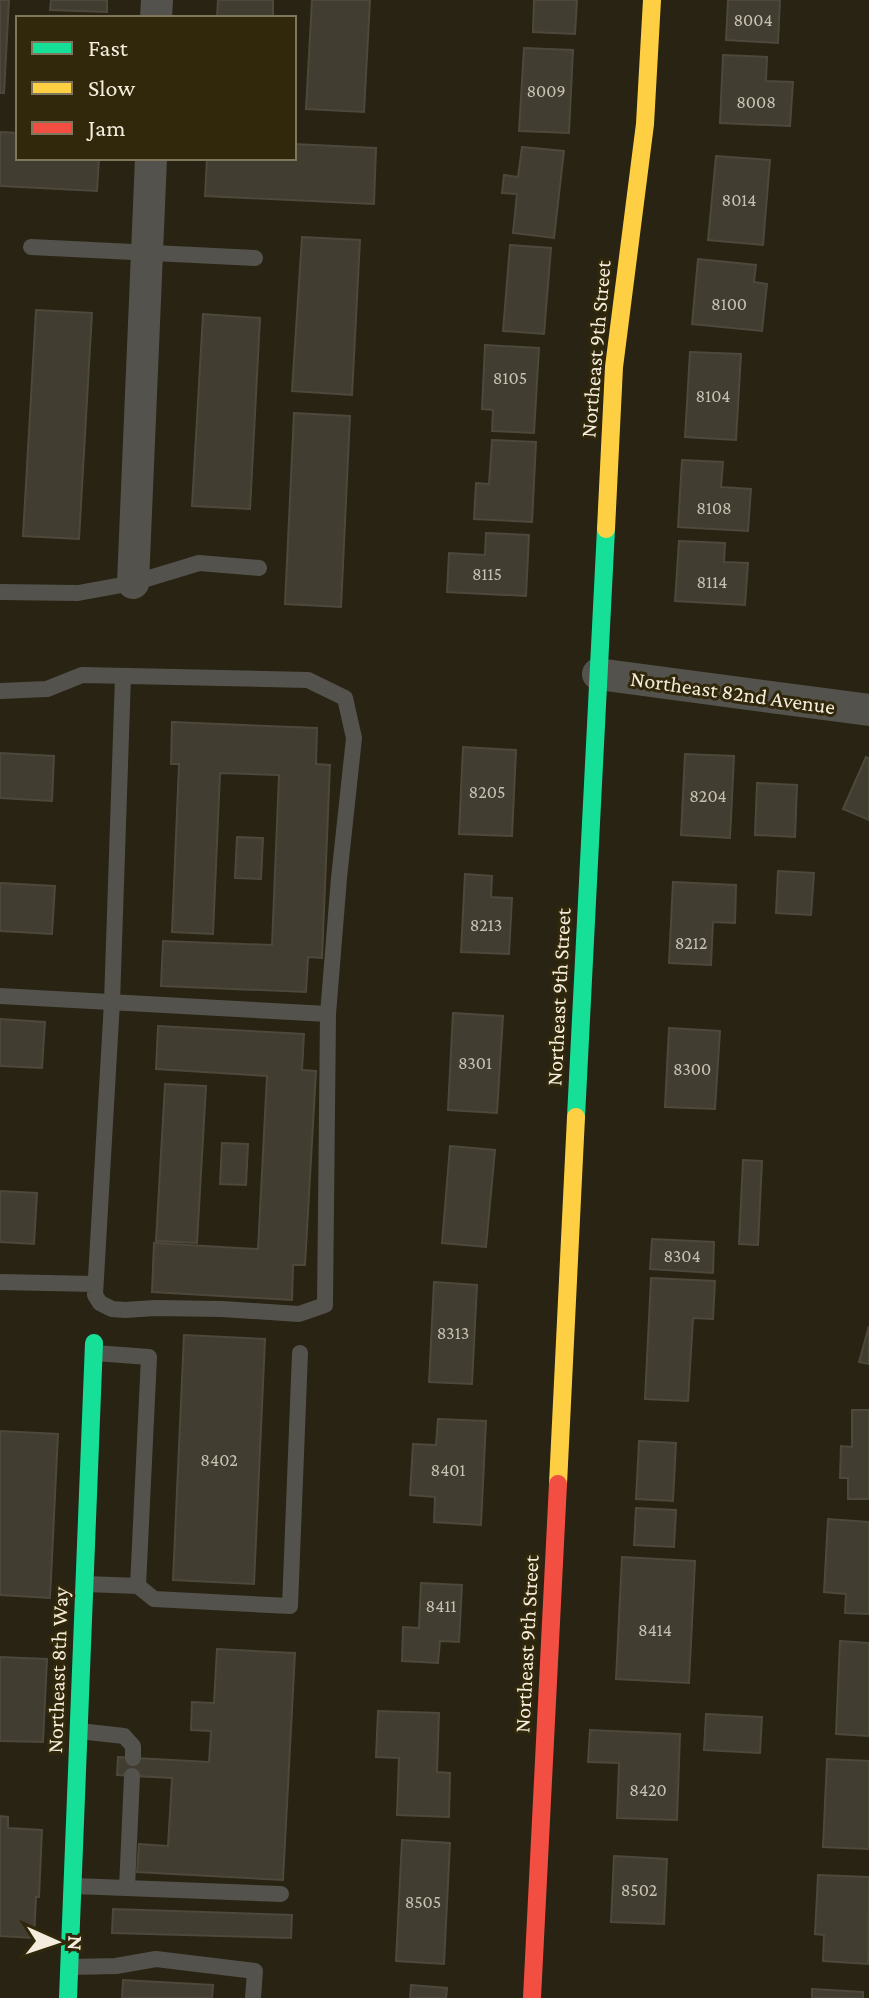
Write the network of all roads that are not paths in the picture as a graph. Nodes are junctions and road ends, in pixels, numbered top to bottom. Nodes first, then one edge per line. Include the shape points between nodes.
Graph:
1 (652, 0) edge
2 (151, 160) edge
3 (31, 247) dead end
4 (147, 252) junction
5 (255, 258) dead end
6 (259, 568) dead end
7 (133, 583) junction
8 (0, 592) edge
9 (598, 674) junction
10 (123, 676) junction
11 (0, 691) edge
12 (869, 710) edge
13 (0, 996) edge
14 (112, 1002) junction
15 (328, 1014) junction
16 (0, 1282) edge
17 (95, 1284) junction
18 (94, 1348) joint
19 (300, 1353) dead end
20 (84, 1584) junction
21 (138, 1586) junction
22 (79, 1731) junction
23 (133, 1758) dead end
24 (132, 1776) dead end
25 (73, 1886) junction
26 (127, 1888) junction
27 (281, 1894) dead end
28 (70, 1967) junction
29 (68, 1998) edge
30 (253, 1998) edge
31 (532, 1998) edge

1 - 9 street, Northeast 9th Street via 645,124 614,367
2 - 4 street
3 - 4 lane
4 - 5 lane
4 - 7 street
6 - 7 lane via 199,563
7 - 8 lane via 78,593
9 - 12 street, Northeast 82nd Avenue
9 - 31 street, Northeast 9th Street
10 - 11 lane via 82,675 47,689
10 - 14 lane
10 - 15 lane via 308,680 345,698 354,738
13 - 14 lane
14 - 15 lane
14 - 17 lane
15 - 17 lane via 325,1305 299,1314 112,1309 100,1303
16 - 17 lane
18 - 20 street, Northeast 8th Way
18 - 21 lane via 149,1357
19 - 21 lane via 290,1606 154,1599
20 - 21 lane
20 - 22 street, Northeast 8th Way
22 - 23 lane via 124,1736 133,1746
22 - 25 street, Northeast 8th Way
24 - 26 lane
25 - 26 lane
25 - 28 street, Northeast 8th Way
26 - 27 lane
28 - 29 street, Northeast 8th Way
28 - 30 lane via 156,1959 255,1971

